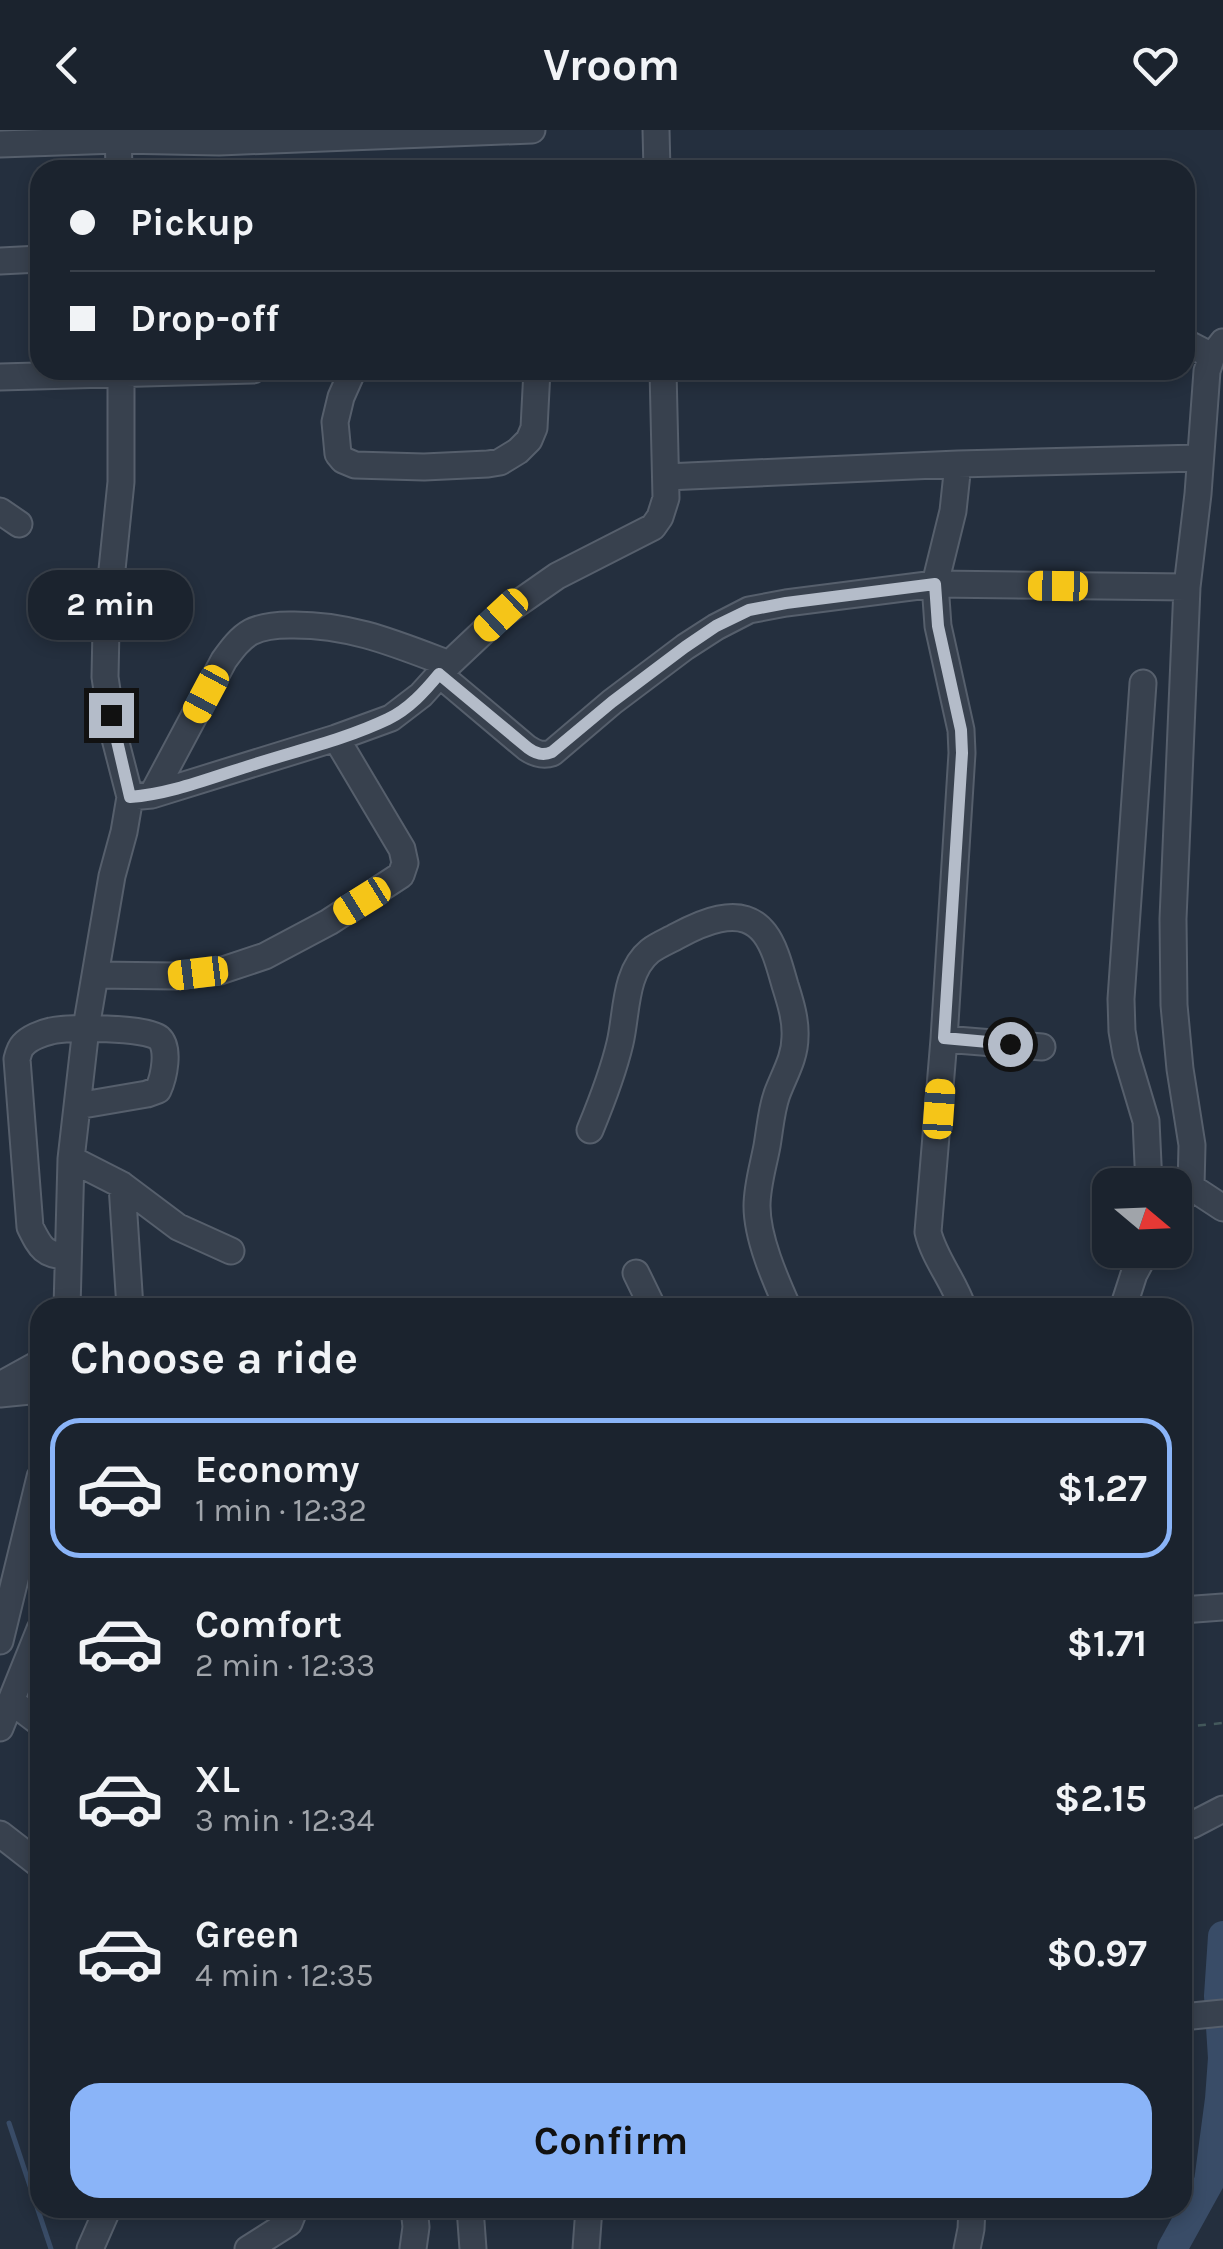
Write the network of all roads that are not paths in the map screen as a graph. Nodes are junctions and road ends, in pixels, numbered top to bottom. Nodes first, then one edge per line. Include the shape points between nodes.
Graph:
1 (532, 130) edge
2 (656, 130) edge
3 (118, 135) edge
4 (0, 144) edge
5 (119, 160) edge
6 (656, 160) edge
7 (30, 259) edge
8 (0, 260) edge
9 (1218, 349) edge
10 (30, 376) edge
11 (0, 377) edge
12 (121, 380) edge
13 (349, 380) edge
14 (536, 380) edge
15 (663, 380) edge
16 (1213, 416) edge
17 (1200, 458) junction
18 (958, 464) junction
19 (666, 477) junction
20 (935, 584) junction
21 (1186, 587) junction
22 (444, 669) junction
23 (1143, 684) dead end
24 (336, 738) junction
25 (141, 796) junction
26 (96, 975) junction
27 (86, 1028) junction
28 (944, 1038) junction
29 (1042, 1048) dead end
30 (78, 1106) junction
31 (590, 1130) dead end
32 (72, 1160) junction
33 (1148, 1168) edge
34 (1191, 1168) edge
35 (122, 1186) junction
36 (1192, 1187) edge
37 (1223, 1208) edge
38 (231, 1251) dead end
39 (68, 1256) junction
40 (1137, 1268) edge
41 (636, 1273) dead end
42 (65, 1298) edge
43 (129, 1298) edge
44 (649, 1298) edge
45 (784, 1298) edge
46 (960, 1298) edge
47 (1126, 1298) edge
48 (30, 1369) edge
49 (0, 1385) edge
50 (30, 1390) edge
51 (0, 1394) edge
52 (30, 1519) edge
53 (1223, 1607) edge
54 (1192, 1609) edge
55 (2, 1635) edge
56 (30, 1636) edge
57 (30, 1654) edge
58 (11, 1701) junction
59 (30, 1715) edge
60 (0, 1728) edge
61 (1223, 1809) edge
62 (1192, 1824) edge
63 (0, 1834) edge
64 (30, 1857) edge
65 (1219, 2014) edge
66 (1192, 2016) edge
67 (104, 2218) edge
68 (291, 2218) edge
69 (415, 2218) edge
70 (471, 2218) edge
71 (588, 2218) edge
72 (972, 2218) edge
73 (90, 2249) edge
74 (248, 2249) edge
75 (413, 2249) edge
76 (473, 2249) edge
77 (586, 2249) edge
78 (968, 2249) edge

1 - 3 street via 218,142
2 - 6 street
3 - 4 street
3 - 5 street
7 - 8 street
9 - 16 street via 1207,371
10 - 11 street
12 - 25 street via 121,482 106,678 114,731
13 - 14 street via 335,422 338,454 355,465 424,467 500,462 518,450 534,428
15 - 19 street
16 - 17 street
17 - 18 street
17 - 21 street
18 - 19 street
18 - 20 street
19 - 22 street via 666,498 653,527 557,576 501,615
20 - 21 street
20 - 22 street via 749,610 685,647 546,755 528,748
20 - 28 street via 962,753
21 - 34 street via 1173,919 1174,1005
22 - 24 street via 391,718
22 - 25 street via 370,634 312,625 262,628 224,660
23 - 33 street via 1122,1031 1146,1121
24 - 25 street
24 - 26 street via 402,849 404,869 396,880 296,941 220,971
25 - 26 street via 112,876
26 - 27 street
27 - 30 street
27 - 30 street via 160,1038 162,1081 147,1094
27 - 39 street via 35,1036 17,1059 30,1227 50,1254
28 - 29 street
28 - 46 street via 928,1232
30 - 32 street
31 - 45 street via 612,1076 638,964 666,942 718,919 734,917 761,928 776,952 796,1034 771,1114 757,1202
32 - 35 street
32 - 39 street
35 - 38 street via 178,1227
35 - 43 street
36 - 37 street
39 - 42 street
40 - 47 street
41 - 44 street
48 - 49 street
50 - 51 street
52 - 55 street
53 - 54 street
55 - 56 street
57 - 58 street
58 - 59 street
58 - 60 street
61 - 62 street
63 - 64 street
65 - 66 street
67 - 73 street
68 - 74 street
69 - 75 street
70 - 76 street
71 - 77 street
72 - 78 street

